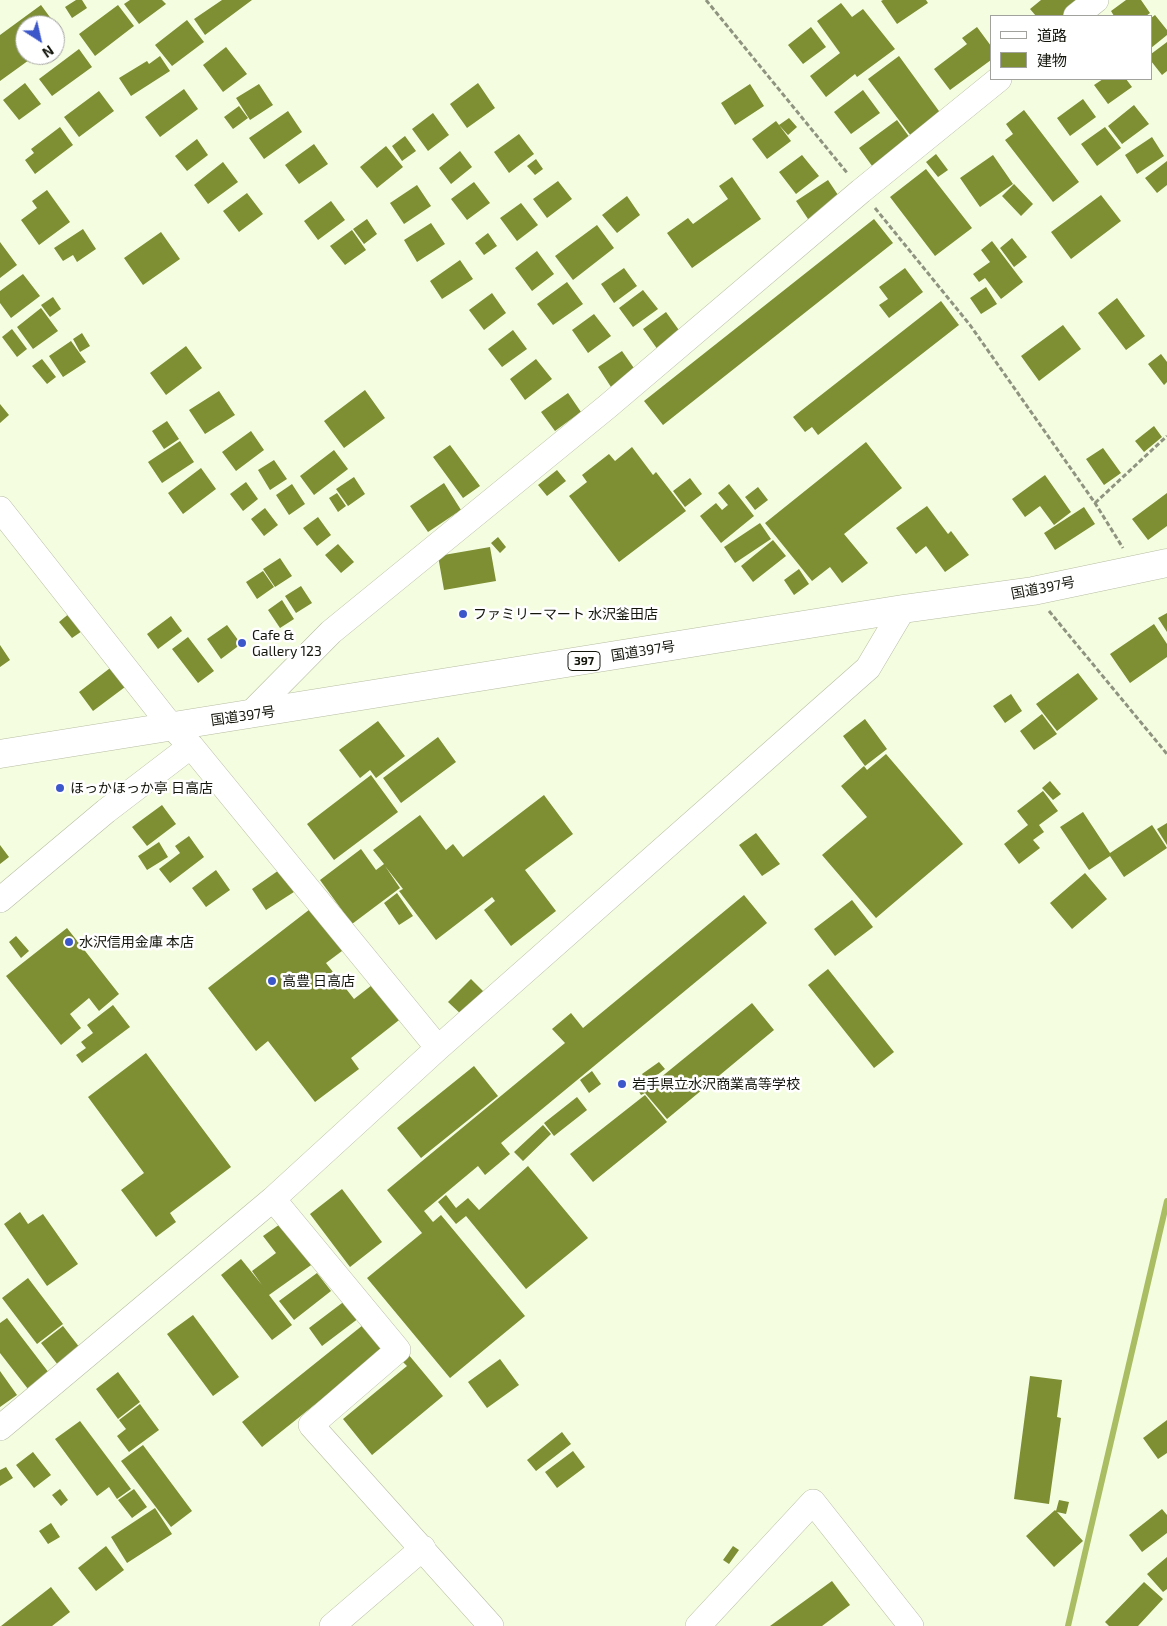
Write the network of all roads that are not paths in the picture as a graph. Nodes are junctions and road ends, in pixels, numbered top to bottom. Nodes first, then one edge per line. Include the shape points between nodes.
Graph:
1 (1096, 0) edge
2 (1077, 15) edge
3 (998, 80) edge
4 (0, 510) edge
5 (1167, 563) edge
6 (903, 610) junction
7 (248, 715) junction
8 (170, 726) junction
9 (191, 746) junction
10 (0, 754) edge
11 (0, 900) edge
12 (438, 1048) junction
13 (273, 1199) junction
14 (0, 1428) edge
15 (423, 1548) junction
16 (332, 1626) edge
17 (491, 1626) edge
18 (698, 1626) edge
19 (911, 1626) edge

1 - 2 street
3 - 7 street via 861,191 600,413 331,632
4 - 8 street
5 - 6 highway, 国道397号 / 397 via 1033,591
6 - 7 highway, 国道397号 / 397
6 - 12 street via 868,668
7 - 8 highway, 国道397号 / 397
8 - 9 street
8 - 10 highway, 国道397号 / 397
9 - 11 street via 106,811
9 - 12 street
12 - 13 street
13 - 14 street
13 - 15 street via 398,1350 311,1425
15 - 16 street
15 - 17 street
18 - 19 street via 812,1502

